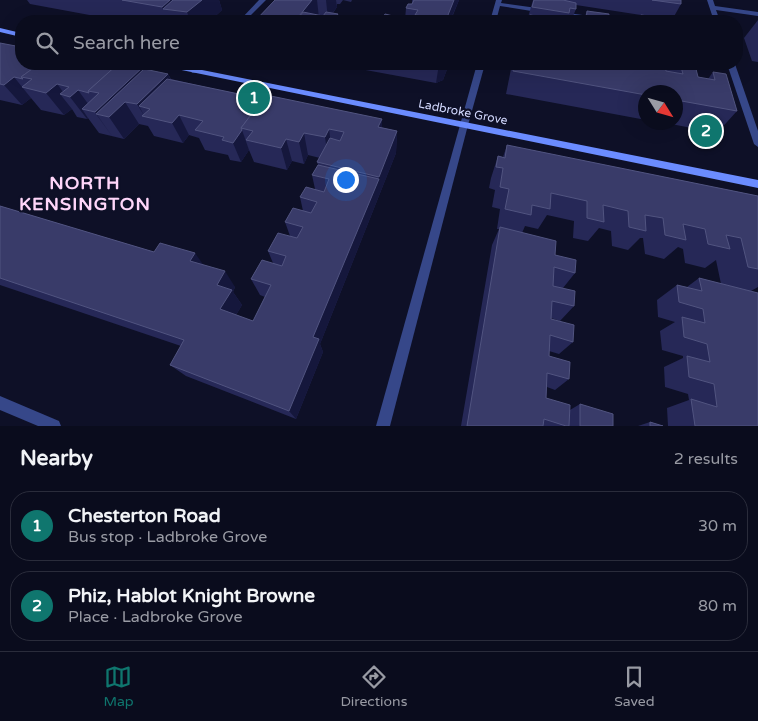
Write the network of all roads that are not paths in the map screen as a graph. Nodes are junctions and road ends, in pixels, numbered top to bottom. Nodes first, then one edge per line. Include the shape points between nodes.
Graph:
1 (263, 0) edge
2 (710, 0) edge
3 (499, 2) edge
4 (712, 7) junction
5 (758, 14) edge
6 (248, 15) edge
7 (495, 15) edge
8 (576, 15) edge
9 (715, 15) edge
10 (0, 30) edge
11 (15, 34) edge
12 (195, 70) edge
13 (479, 70) edge
14 (733, 70) edge
15 (464, 126) junction
16 (758, 144) edge
17 (758, 184) edge
18 (0, 403) edge
19 (54, 426) edge
20 (383, 426) edge

1 - 6 street
2 - 4 street
3 - 7 street
3 - 8 street
4 - 5 street
4 - 9 street
10 - 11 main road
12 - 15 main road, Ladbroke Grove
13 - 15 street
14 - 16 street
15 - 17 main road, Ladbroke Grove
15 - 20 street
18 - 19 street

